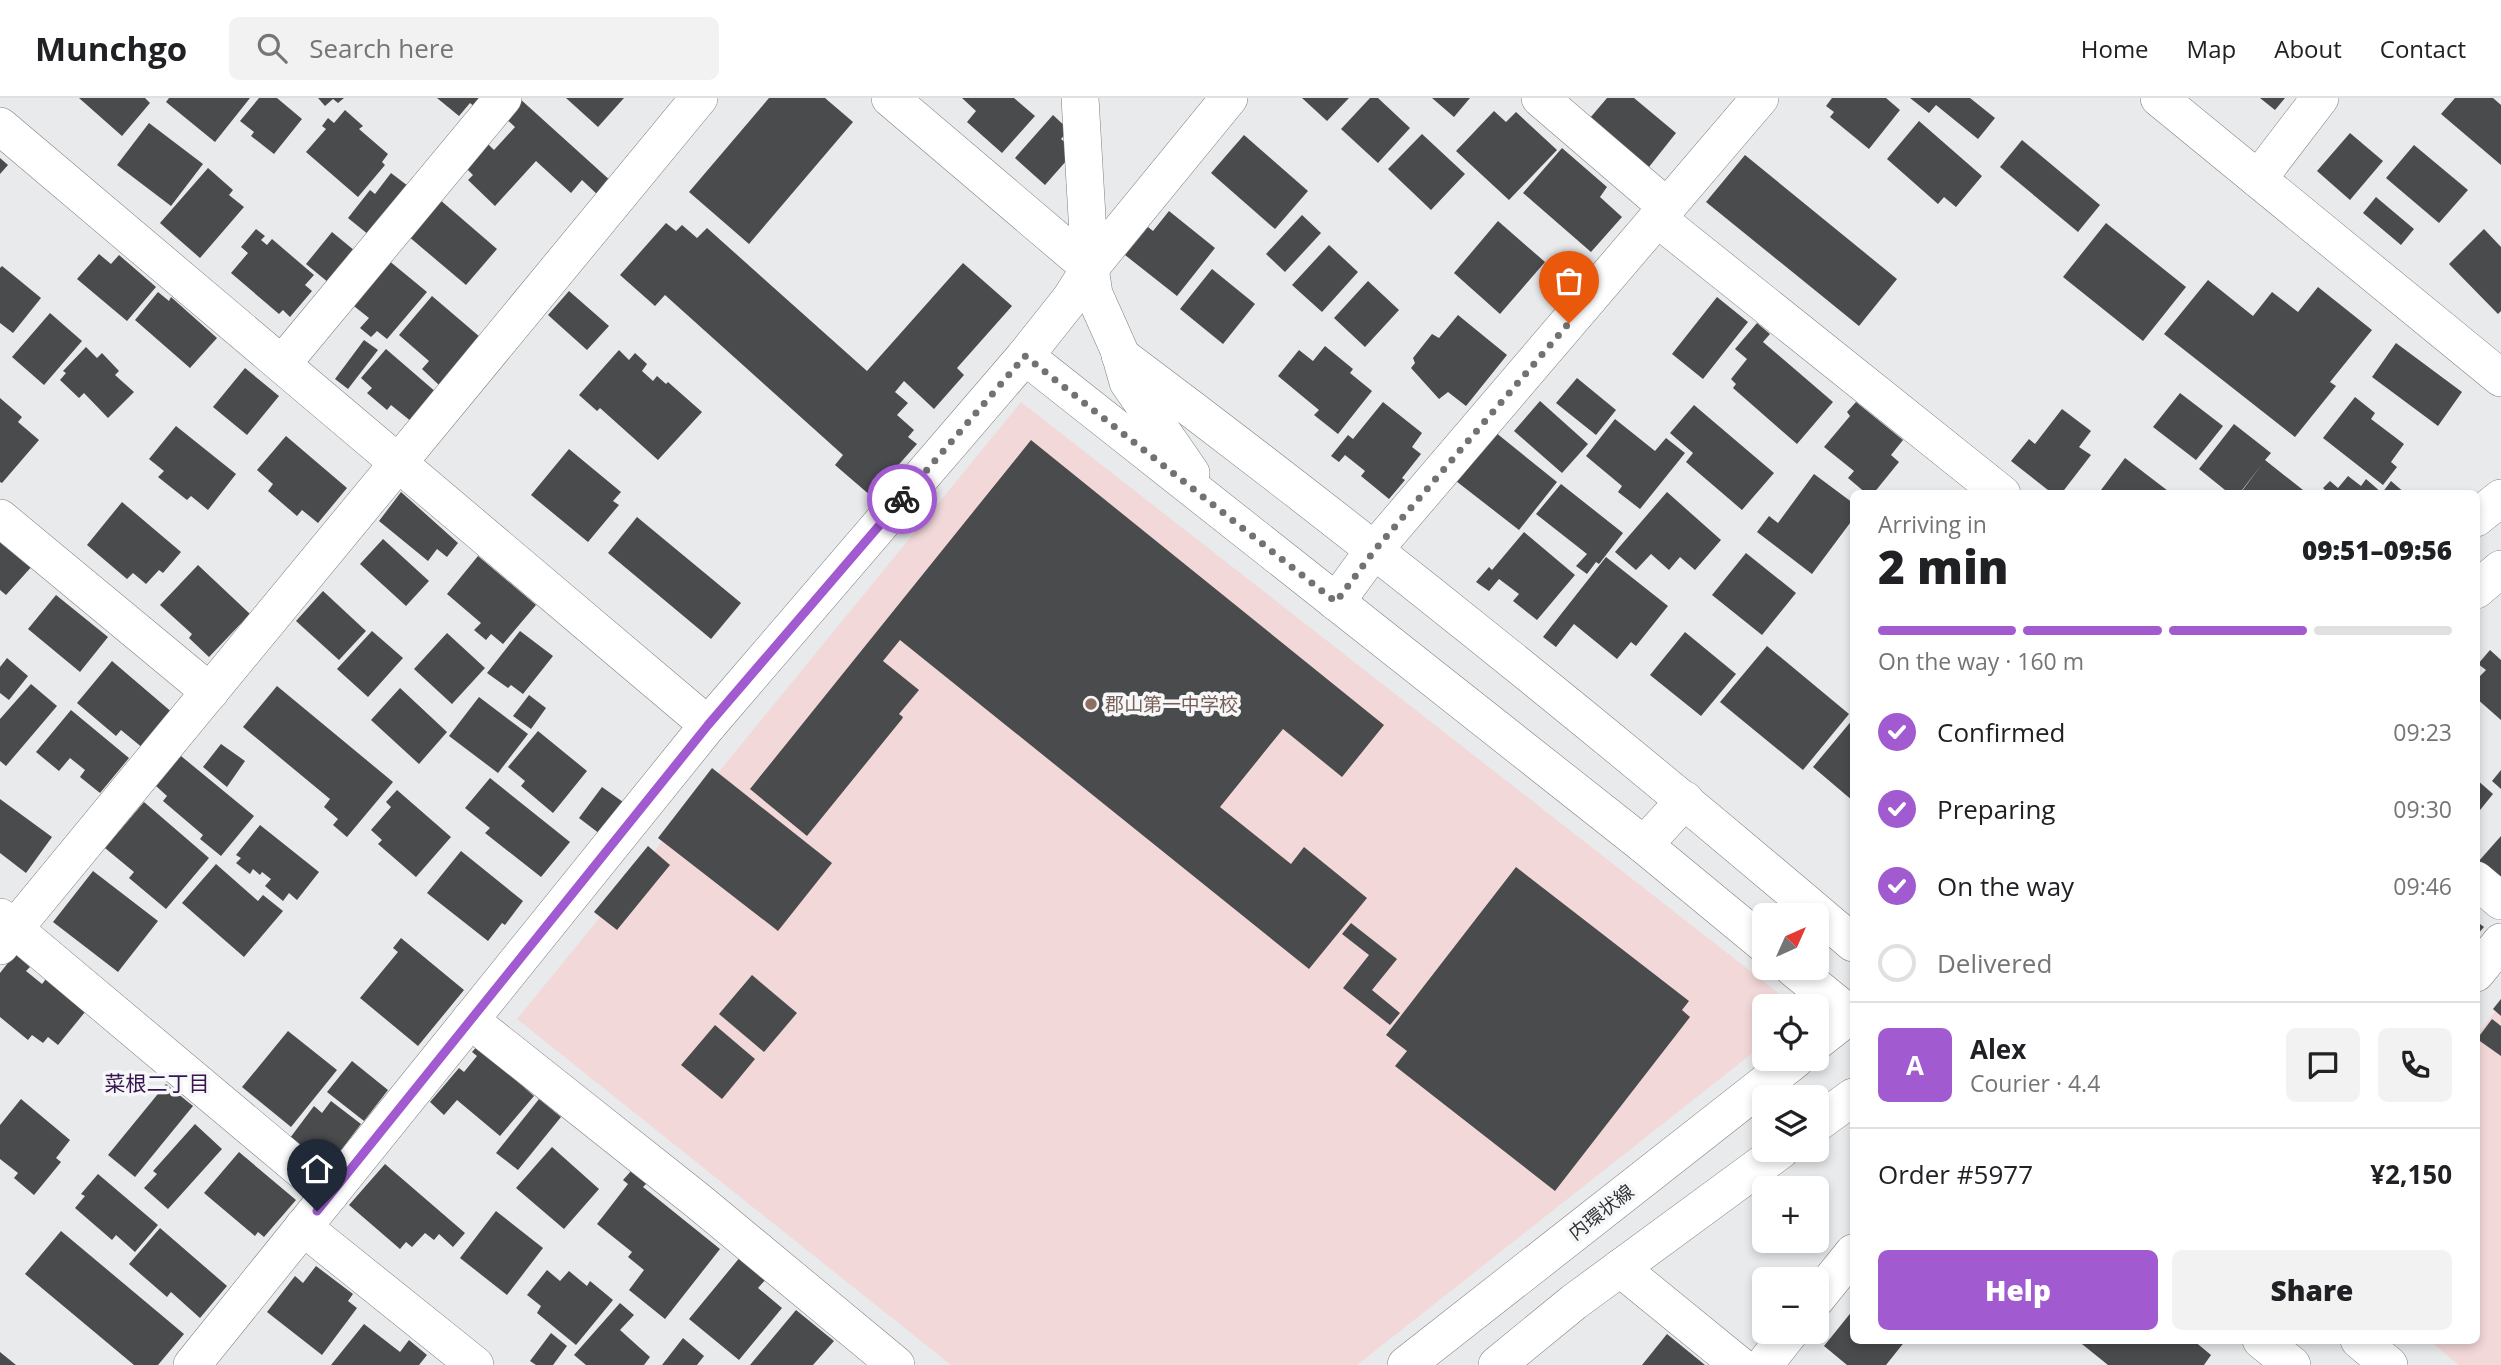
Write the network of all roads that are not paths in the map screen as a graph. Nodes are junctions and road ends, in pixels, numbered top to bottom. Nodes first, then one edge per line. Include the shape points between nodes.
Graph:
1 (503, 98) edge
2 (699, 98) edge
3 (890, 98) edge
4 (1080, 98) edge
5 (1229, 98) edge
6 (1540, 98) edge
7 (1760, 98) edge
8 (2160, 98) edge
9 (2320, 98) edge
10 (0, 125) edge
11 (2258, 179) junction
12 (1663, 213) junction
13 (1090, 268) junction
14 (1120, 355) junction
15 (1025, 356) junction
16 (282, 364) junction
17 (2501, 378) edge
18 (398, 462) junction
19 (1997, 490) edge
20 (1198, 493) junction
21 (2501, 498) edge
22 (2480, 515) edge
23 (0, 518) edge
24 (1374, 551) junction
25 (2501, 569) edge
26 (2480, 587) edge
27 (1336, 602) junction
28 (209, 692) junction
29 (708, 725) junction
30 (1685, 800) junction
31 (1644, 845) junction
32 (2480, 883) edge
33 (2501, 901) edge
34 (5, 930) edge
35 (1752, 934) edge
36 (1850, 940) edge
37 (2501, 942) edge
38 (2480, 968) edge
39 (1808, 980) edge
40 (1850, 1013) edge
41 (1850, 1016) edge
42 (470, 1020) junction
43 (1829, 1032) edge
44 (1781, 1071) edge
45 (1850, 1099) edge
46 (1829, 1115) edge
47 (1765, 1162) edge
48 (330, 1194) junction
49 (303, 1227) junction
50 (1850, 1257) edge
51 (1620, 1268) junction
52 (1829, 1283) edge
53 (1781, 1344) edge
54 (2266, 1344) edge
55 (2364, 1344) edge
56 (468, 1363) edge
57 (192, 1365) edge
58 (895, 1365) edge
59 (1406, 1365) edge
60 (1497, 1365) edge
61 (1740, 1365) edge
62 (1764, 1365) edge
63 (2292, 1365) edge
64 (2389, 1365) edge

1 - 16 street
2 - 18 street
3 - 13 street
4 - 13 street
5 - 13 street
6 - 12 street
7 - 12 street
8 - 11 street
9 - 11 street
10 - 16 street
11 - 17 street
12 - 19 street
12 - 24 street
13 - 14 street via 1094,294
13 - 15 street
14 - 20 street via 1128,382 1196,482
14 - 24 street
15 - 20 street
15 - 29 street
16 - 18 street
18 - 28 street
18 - 29 street
20 - 27 street
21 - 22 street
23 - 28 street
24 - 27 street
24 - 30 street
25 - 26 street
27 - 31 street
28 - 34 street
29 - 42 street
30 - 31 street
30 - 36 street
31 - 35 street
32 - 33 street
34 - 48 street
37 - 38 street
39 - 40 street
41 - 43 street
42 - 48 street
42 - 58 street
44 - 59 street, 内環状線
45 - 46 street
47 - 51 street
48 - 49 street
49 - 56 street
49 - 57 street
50 - 52 street
51 - 60 street
51 - 61 street
53 - 62 street
54 - 63 street
55 - 64 street

